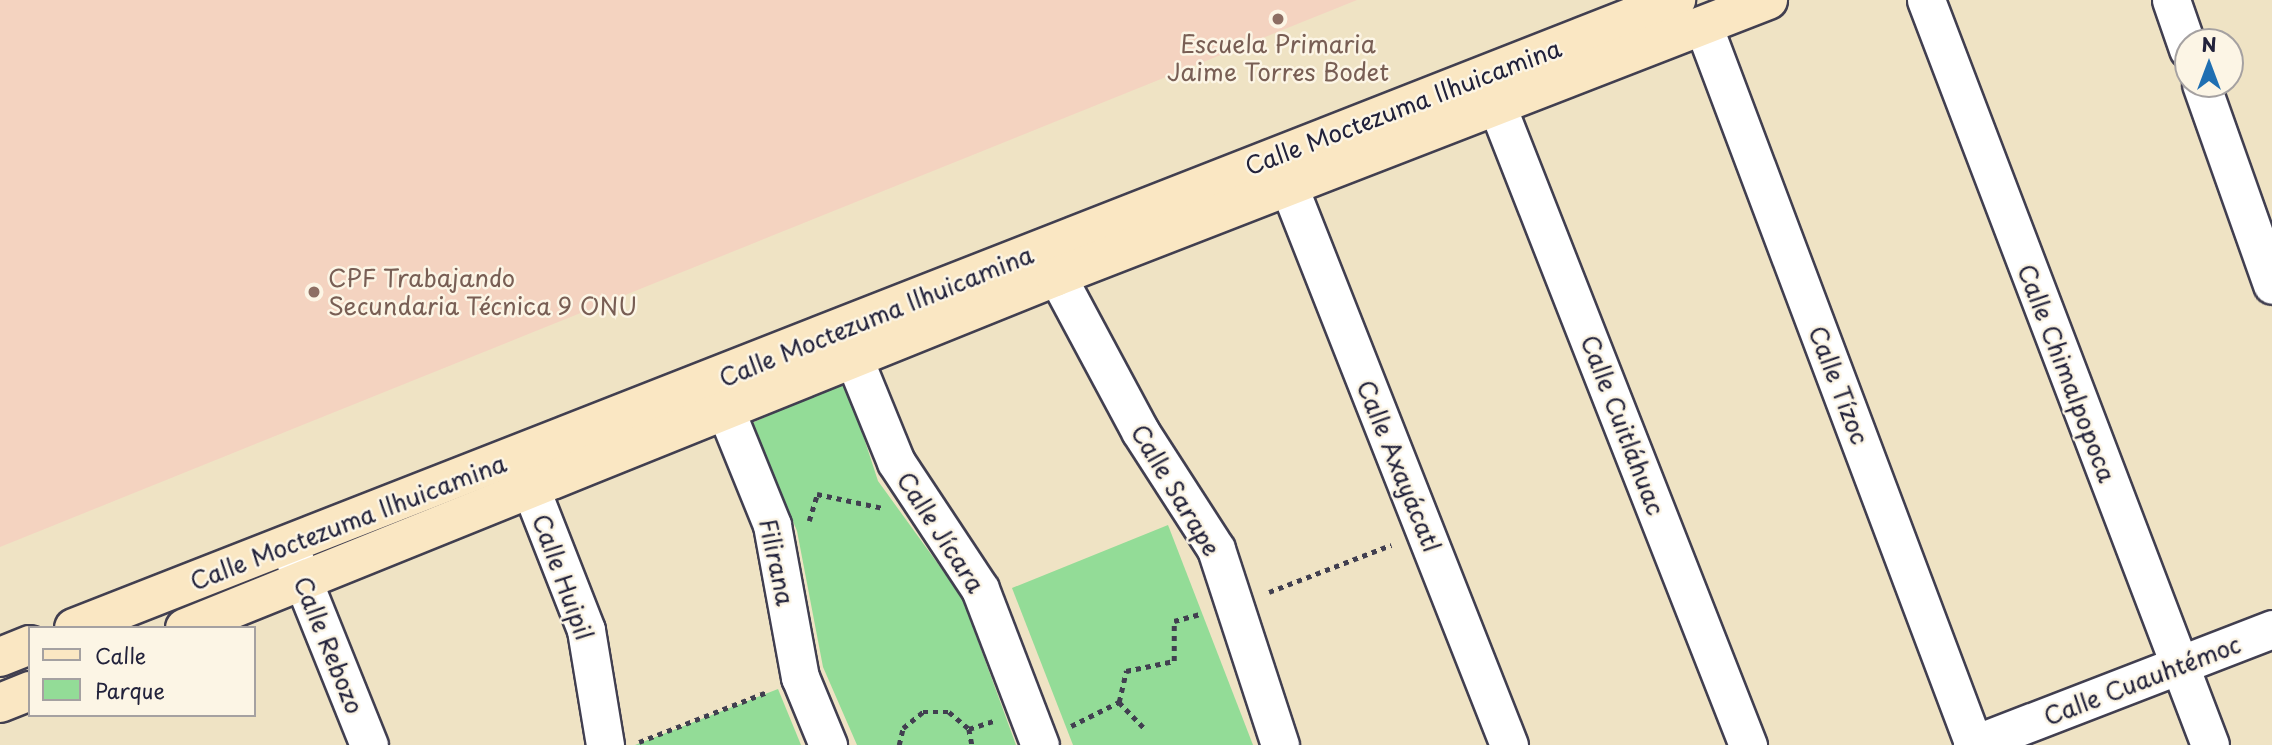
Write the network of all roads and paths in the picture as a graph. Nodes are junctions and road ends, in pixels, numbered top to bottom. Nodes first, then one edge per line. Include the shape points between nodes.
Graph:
1 (1768, 0) edge
2 (1926, 0) edge
3 (2171, 0) edge
4 (1690, 13) edge
5 (2181, 28) edge
6 (2206, 98) edge
7 (1497, 106) junction
8 (1289, 187) junction
9 (1048, 262) junction
10 (2272, 285) edge
11 (854, 359) junction
12 (721, 397) junction
13 (531, 492) junction
14 (892, 511) dead end
15 (807, 528) dead end
16 (1426, 532) junction
17 (288, 545) junction
18 (304, 579) junction
19 (1234, 606) junction
20 (79, 626) edge
21 (190, 626) edge
22 (2272, 629) edge
23 (28, 646) edge
24 (0, 657) edge
25 (2178, 665) junction
26 (800, 677) junction
27 (28, 692) edge
28 (1119, 702) junction
29 (0, 703) edge
30 (1008, 716) dead end
31 (1144, 728) dead end
32 (969, 729) junction
33 (1039, 743) edge
34 (369, 745) edge
35 (605, 745) edge
36 (631, 745) edge
37 (828, 745) edge
38 (899, 745) edge
39 (972, 745) edge
40 (1280, 745) edge
41 (1509, 745) edge
42 (1748, 745) edge
43 (1973, 745) edge
44 (2210, 745) edge

1 - 4 street, Calle Moctezuma Ilhuicamina
2 - 25 street, Calle Chimalpopoca
3 - 5 street
4 - 7 street, Calle Moctezuma Ilhuicamina
4 - 9 street, Calle Moctezuma Ilhuicamina
4 - 43 street, Calle Tízoc
6 - 10 street
7 - 8 street, Calle Moctezuma Ilhuicamina
7 - 42 street, Calle Cuitláhuac
8 - 9 street, Calle Moctezuma Ilhuicamina
8 - 16 street, Calle Axayácatl
9 - 11 street, Calle Moctezuma Ilhuicamina
9 - 12 street, Calle Moctezuma Ilhuicamina
9 - 19 street, Calle Sarape via 1140,431 1216,548
11 - 12 street, Calle Moctezuma Ilhuicamina
11 - 33 street, Calle Jícara via 896,462 981,589
12 - 13 street, Calle Moctezuma Ilhuicamina
12 - 17 street, Calle Moctezuma Ilhuicamina
12 - 26 street, Filirana via 772,525
13 - 18 street, Calle Moctezuma Ilhuicamina
13 - 35 street, Calle Huipil via 586,630
14 - 15 path via 860,498 817,494
16 - 19 path
16 - 41 street, Calle Axayácatl
17 - 18 street, Calle Rebozo
17 - 20 street, Calle Moctezuma Ilhuicamina
18 - 21 street, Calle Moctezuma Ilhuicamina
18 - 34 street, Calle Rebozo
19 - 28 path via 1174,621 1174,661 1126,671
19 - 40 street, Calle Sarape
22 - 25 street, Calle Cuauhtémoc
23 - 24 street
25 - 43 street, Calle Cuauhtémoc
25 - 44 street, Calle Chimalpopoca
26 - 36 path
26 - 37 street, Filirana
27 - 29 street
28 - 31 path
28 - 33 path
30 - 32 path
32 - 38 path via 949,712 923,712 903,728
32 - 39 path

